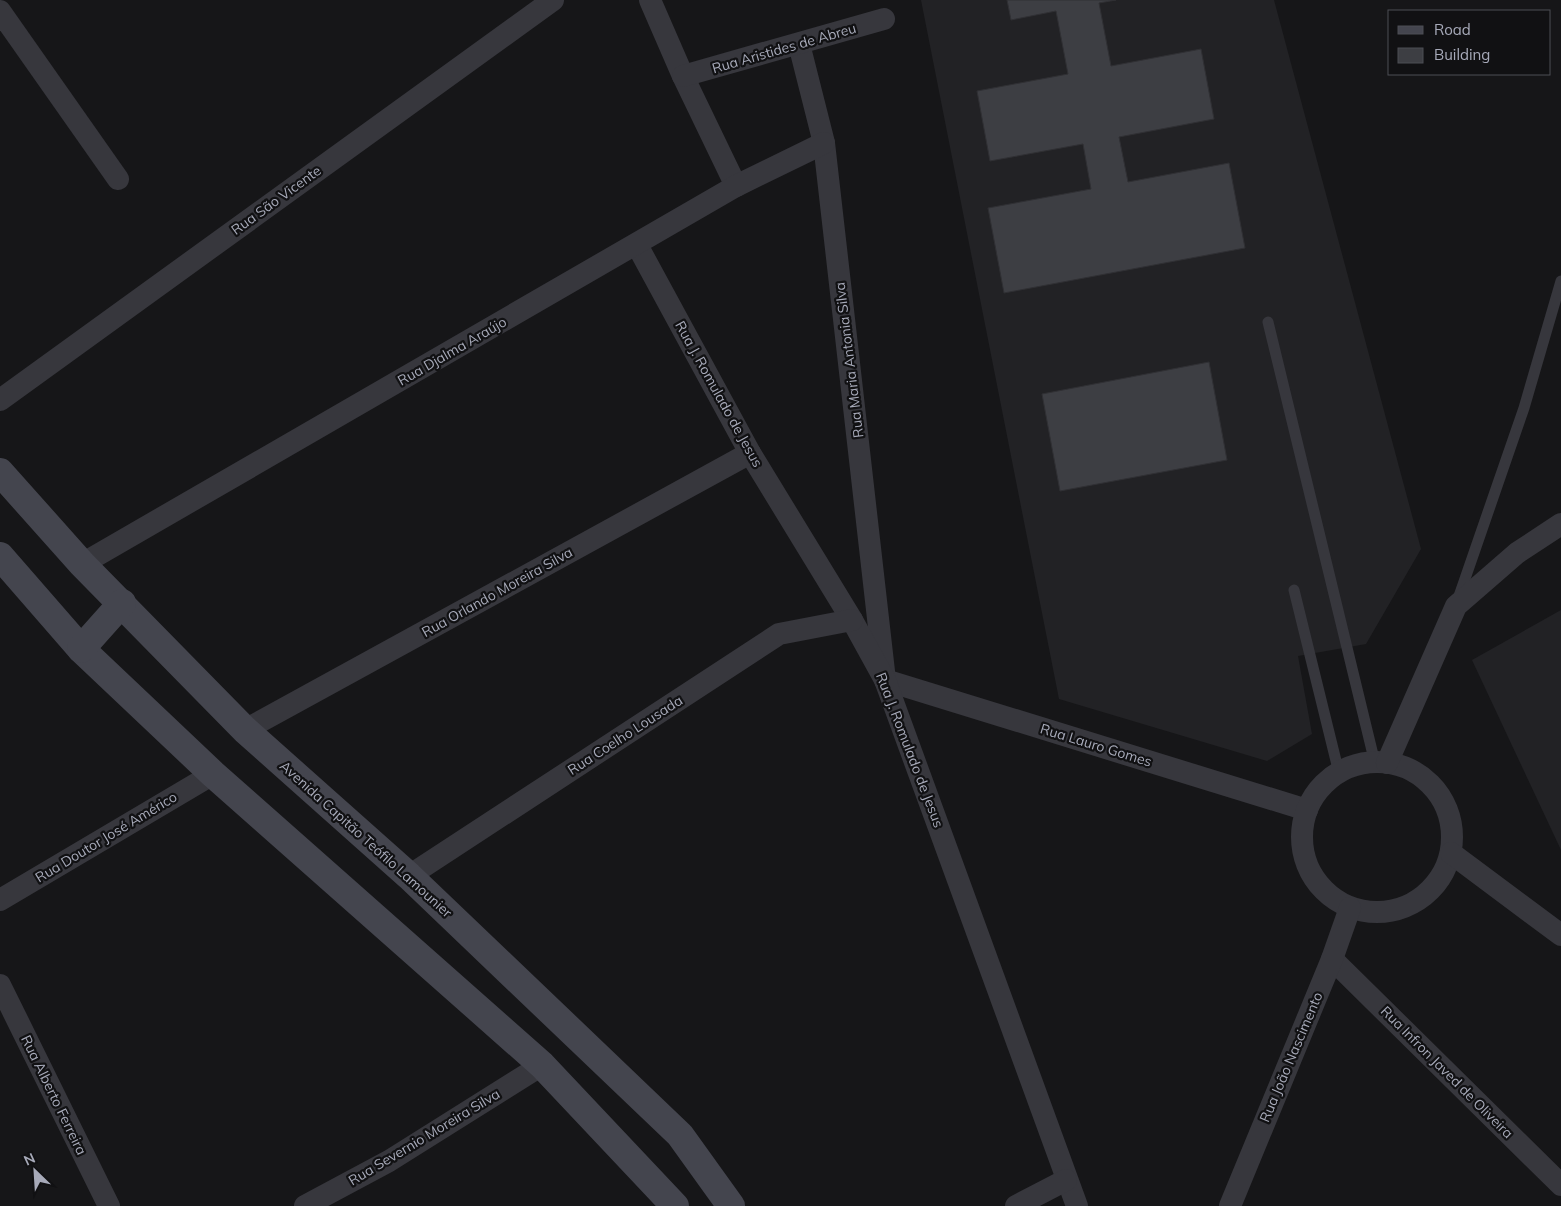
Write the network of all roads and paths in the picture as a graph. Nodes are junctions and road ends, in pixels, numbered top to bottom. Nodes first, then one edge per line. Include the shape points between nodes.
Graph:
1 (553, 0) edge
2 (650, 0) edge
3 (0, 11) edge
4 (884, 19) dead end
5 (799, 44) junction
6 (683, 76) junction
7 (824, 143) junction
8 (118, 179) dead end
9 (736, 186) junction
10 (637, 245) junction
11 (1561, 281) edge
12 (1268, 322) dead end
13 (0, 400) edge
14 (750, 453) junction
15 (0, 472) edge
16 (1561, 524) edge
17 (0, 556) edge
18 (82, 564) junction
19 (1294, 590) dead end
20 (122, 603) junction
21 (1456, 606) junction
22 (852, 620) junction
23 (80, 649) junction
24 (885, 680) junction
25 (245, 730) junction
26 (1381, 763) junction
27 (1339, 773) junction
28 (213, 774) junction
29 (1307, 810) junction
30 (1451, 853) junction
31 (409, 876) junction
32 (0, 900) edge
33 (1350, 908) junction
34 (1561, 935) edge
35 (1332, 959) junction
36 (0, 985) edge
37 (542, 1065) junction
38 (1066, 1180) junction
39 (1561, 1185) edge
40 (109, 1206) edge
41 (305, 1206) edge
42 (675, 1206) edge
43 (731, 1206) edge
44 (1016, 1206) edge
45 (1076, 1206) edge
46 (1230, 1206) edge

1 - 13 street, Rua São Vicente
2 - 6 street
3 - 8 street
4 - 5 street, Rua Aristides de Abreu
5 - 6 street, Rua Aristides de Abreu
5 - 7 street, Rua Maria Antonia Silva
6 - 9 street
7 - 9 street, Rua Djalma Araújo
7 - 24 street, Rua Maria Antonia Silva
9 - 10 street, Rua Djalma Araújo
10 - 14 street, Rua J. Romulado de Jesus
10 - 18 street, Rua Djalma Araújo
11 - 21 lane via 1524,408
12 - 26 lane
14 - 22 street, Rua J. Romulado de Jesus
14 - 25 street, Rua Orlando Moreira Silva
15 - 18 main road, Avenida Capitão Teófilo Lamounier
16 - 21 street via 1517,552
17 - 23 main road
18 - 20 main road, Avenida Capitão Teófilo Lamounier
19 - 27 lane
20 - 23 main road
20 - 25 main road, Avenida Capitão Teófilo Lamounier
21 - 26 street
22 - 24 street, Rua J. Romulado de Jesus
22 - 31 street, Rua Coelho Lousada via 778,634
23 - 28 main road
24 - 29 street, Rua Lauro Gomes
24 - 38 street, Rua J. Romulado de Jesus
25 - 31 main road, Avenida Capitão Teófilo Lamounier
26 - 27 street via 1362,764
26 - 30 street via 1411,770 1431,784 1446,804 1453,828
27 - 29 street via 1320,789
28 - 32 street, Rua Doutor José Américo
28 - 37 main road
29 - 33 street via 1302,833 1304,857 1314,878 1329,896
30 - 33 street via 1442,877 1424,896 1401,909 1375,913
30 - 34 street
31 - 43 main road, Avenida Capitão Teófilo Lamounier via 680,1135
33 - 35 street, Rua João Nascimento
35 - 39 street, Rua Infron Javed de Oliveira
35 - 46 street, Rua João Nascimento
36 - 40 street, Rua Alberto Ferreira
37 - 41 street, Rua Severnio Moreira Silva via 389,1161
37 - 42 main road
38 - 44 street
38 - 45 street, Rua J. Romulado de Jesus

